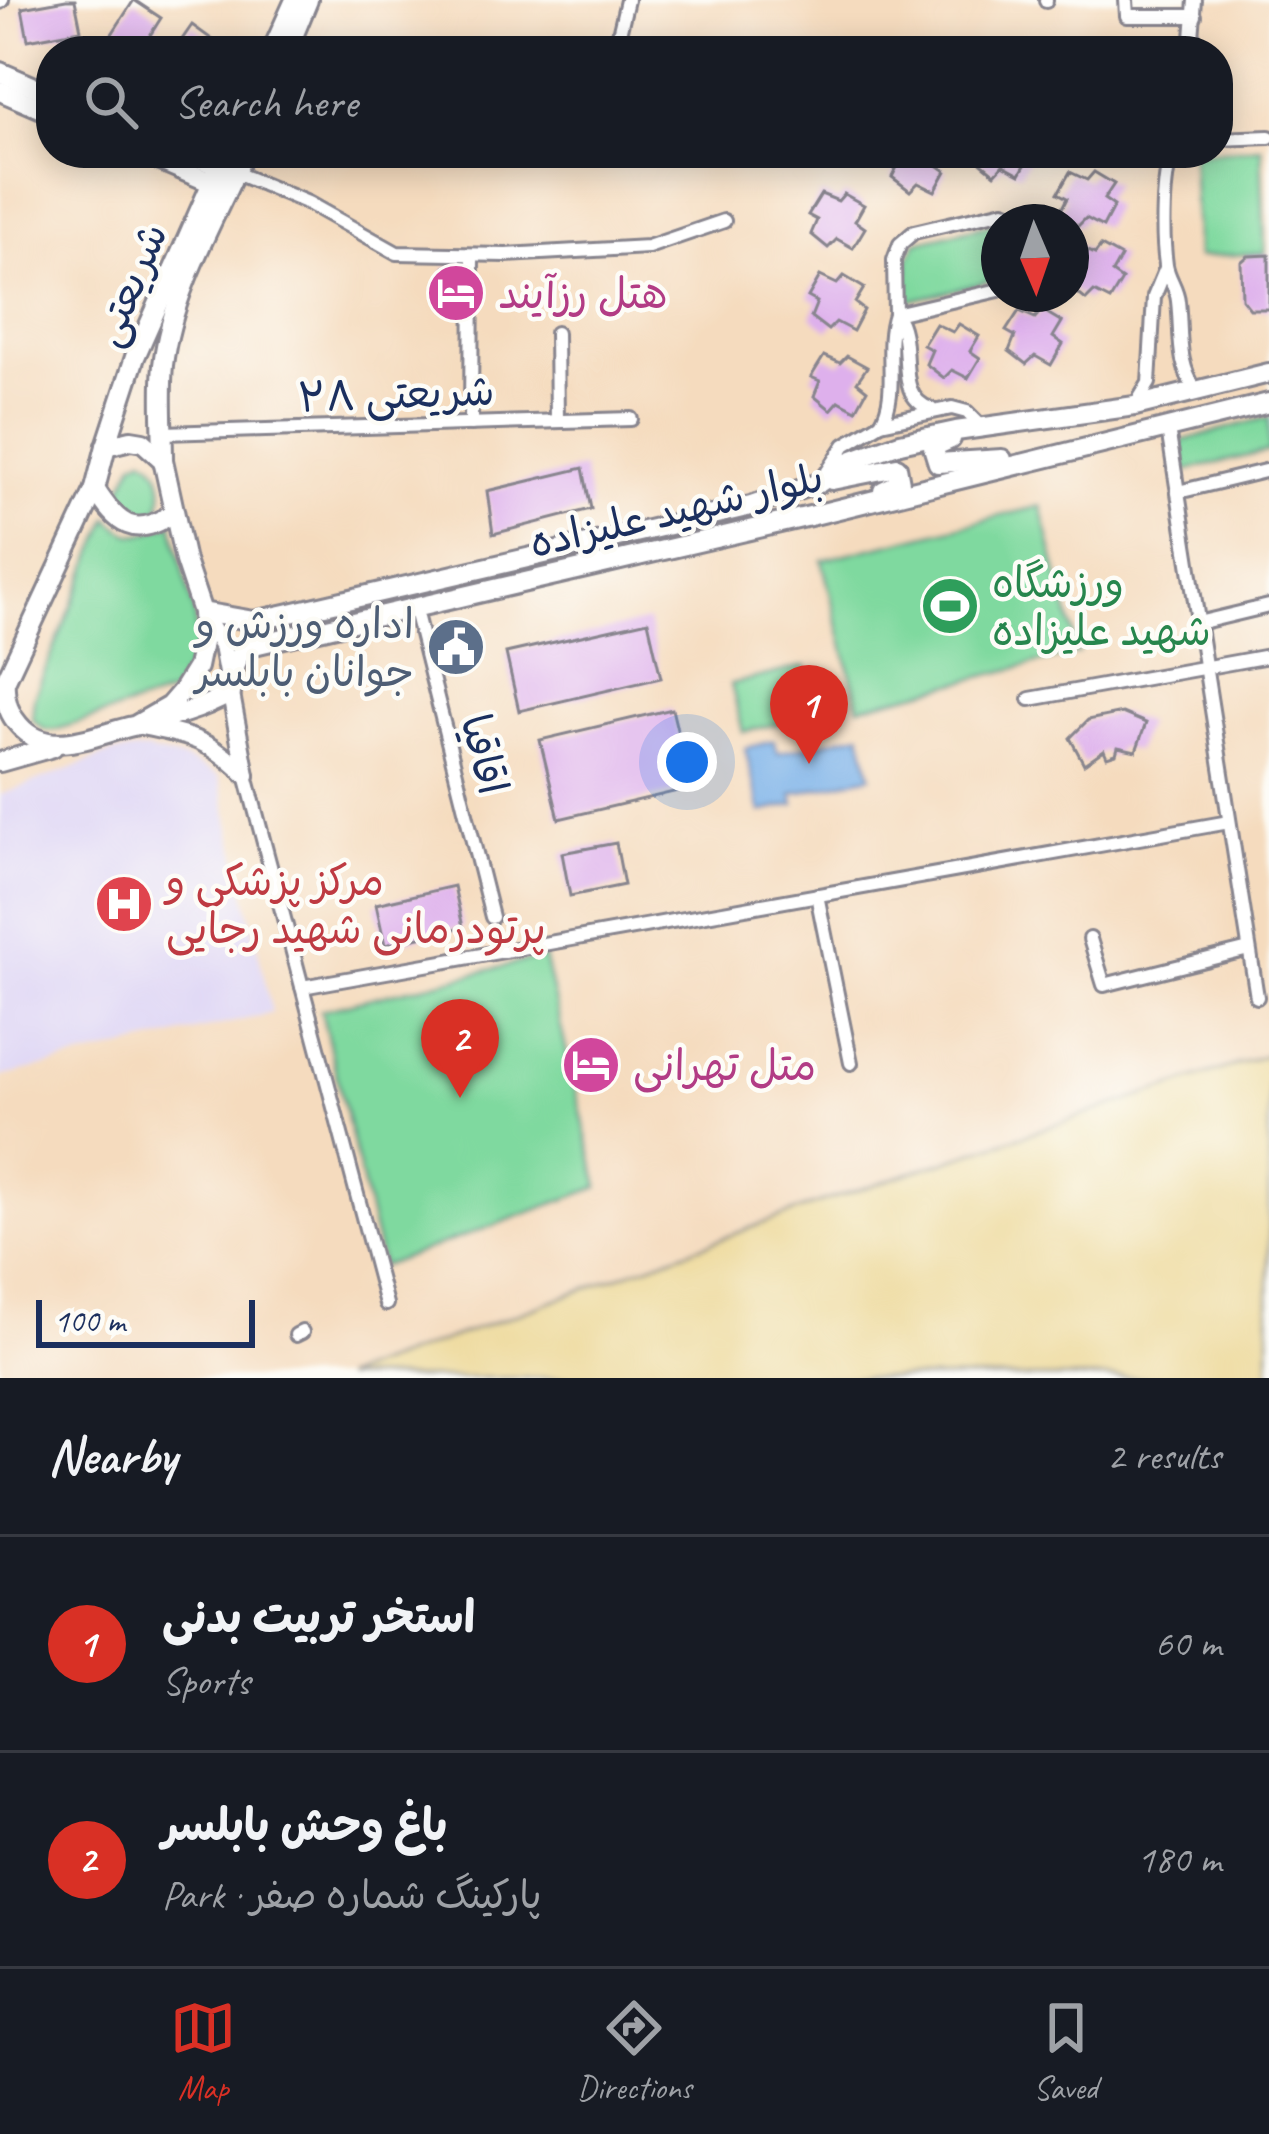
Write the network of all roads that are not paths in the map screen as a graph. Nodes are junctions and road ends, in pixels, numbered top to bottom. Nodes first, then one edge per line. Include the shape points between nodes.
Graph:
1 (295, 0) edge
2 (308, 0) edge
3 (627, 0) edge
4 (1126, 0) edge
5 (1195, 0) edge
6 (1195, 16) junction
7 (286, 36) edge
8 (289, 36) edge
9 (619, 36) edge
10 (1193, 36) edge
11 (0, 72) edge
12 (36, 88) edge
13 (0, 91) edge
14 (36, 107) edge
15 (1269, 137) edge
16 (1233, 138) edge
17 (1167, 168) edge
18 (223, 169) edge
19 (981, 217) edge
20 (724, 221) dead end
21 (472, 255) junction
22 (1166, 268) junction
23 (981, 294) edge
24 (895, 314) junction
25 (556, 334) dead end
26 (1269, 373) edge
27 (1196, 391) junction
28 (1269, 403) edge
29 (1135, 406) junction
30 (932, 410) junction
31 (632, 419) dead end
32 (557, 421) junction
33 (472, 424) junction
34 (881, 424) junction
35 (1168, 429) junction
36 (985, 430) junction
37 (163, 434) junction
38 (106, 446) junction
39 (1034, 459) junction
40 (163, 460) junction
41 (1269, 470) edge
42 (819, 484) junction
43 (95, 489) junction
44 (1178, 492) junction
45 (173, 513) junction
46 (810, 516) junction
47 (414, 606) junction
48 (1269, 606) edge
49 (202, 612) junction
50 (1198, 623) junction
51 (1269, 656) edge
52 (1204, 665) junction
53 (3, 688) edge
54 (231, 693) junction
55 (1030, 698) dead end
56 (136, 725) junction
57 (64, 744) junction
58 (0, 762) edge
59 (246, 775) junction
60 (1229, 822) junction
61 (817, 896) junction
62 (492, 917) dead end
63 (1090, 939) dead end
64 (1249, 949) junction
65 (302, 987) junction
66 (1256, 997) dead end
67 (850, 1063) dead end
68 (386, 1304) dead end

1 - 7 main road
2 - 8 main road
3 - 9 street
4 - 6 street via 1127,16
5 - 6 street
6 - 10 street
11 - 12 main road
13 - 14 main road
15 - 16 street
17 - 22 street
18 - 21 street via 308,203 397,254
18 - 37 main road, شریعتی via 172,321
18 - 38 main road, شریعتی via 135,357
19 - 24 street via 914,232 900,244
20 - 21 street via 648,247
21 - 33 street
22 - 27 street via 1178,296 1184,374
22 - 29 street via 1154,297 1149,383
23 - 24 street
24 - 30 street via 904,327 908,389
24 - 34 street via 889,410
25 - 32 street
26 - 27 main road, بلوار شهید علیزاده
27 - 29 main road, بلوار شهید علیزاده
28 - 35 main road, بلوار شهید علیزاده
29 - 36 main road, بلوار شهید علیزاده
30 - 34 street
30 - 36 street via 967,412
31 - 32 street, شریعتی ۲۸
32 - 33 street, شریعتی ۲۸
33 - 37 street, شریعتی ۲۸
34 - 42 street via 845,445
35 - 39 main road, بلوار شهید علیزاده
35 - 44 street
36 - 39 main road via 938,442 933,458 948,465
36 - 42 main road, بلوار شهید علیزاده via 900,443
37 - 40 main road, شریعتی
38 - 40 main road via 143,442
38 - 43 main road
39 - 46 main road, بلوار شهید علیزاده
40 - 45 main road
41 - 44 street
42 - 46 main road via 891,465 902,474 894,488
42 - 49 main road, بلوار شهید علیزاده via 254,621
43 - 45 main road via 128,524 152,525
43 - 53 main road
44 - 50 street
45 - 49 main road
46 - 47 main road, بلوار شهید علیزاده
47 - 54 main road, بلوار شهید علیزاده via 243,648
47 - 62 street, اقاقیا
48 - 50 street
49 - 54 main road via 222,646
49 - 56 main road via 193,676 169,706
50 - 52 street
51 - 52 street
52 - 55 street
52 - 60 street
53 - 57 main road via 22,729
54 - 56 main road via 178,718
54 - 59 main road
56 - 57 main road
56 - 59 main road via 218,748
57 - 58 main road
59 - 65 street
60 - 61 street
60 - 64 street
61 - 65 street
61 - 67 street
63 - 64 street via 1104,986
64 - 66 street
65 - 68 street

